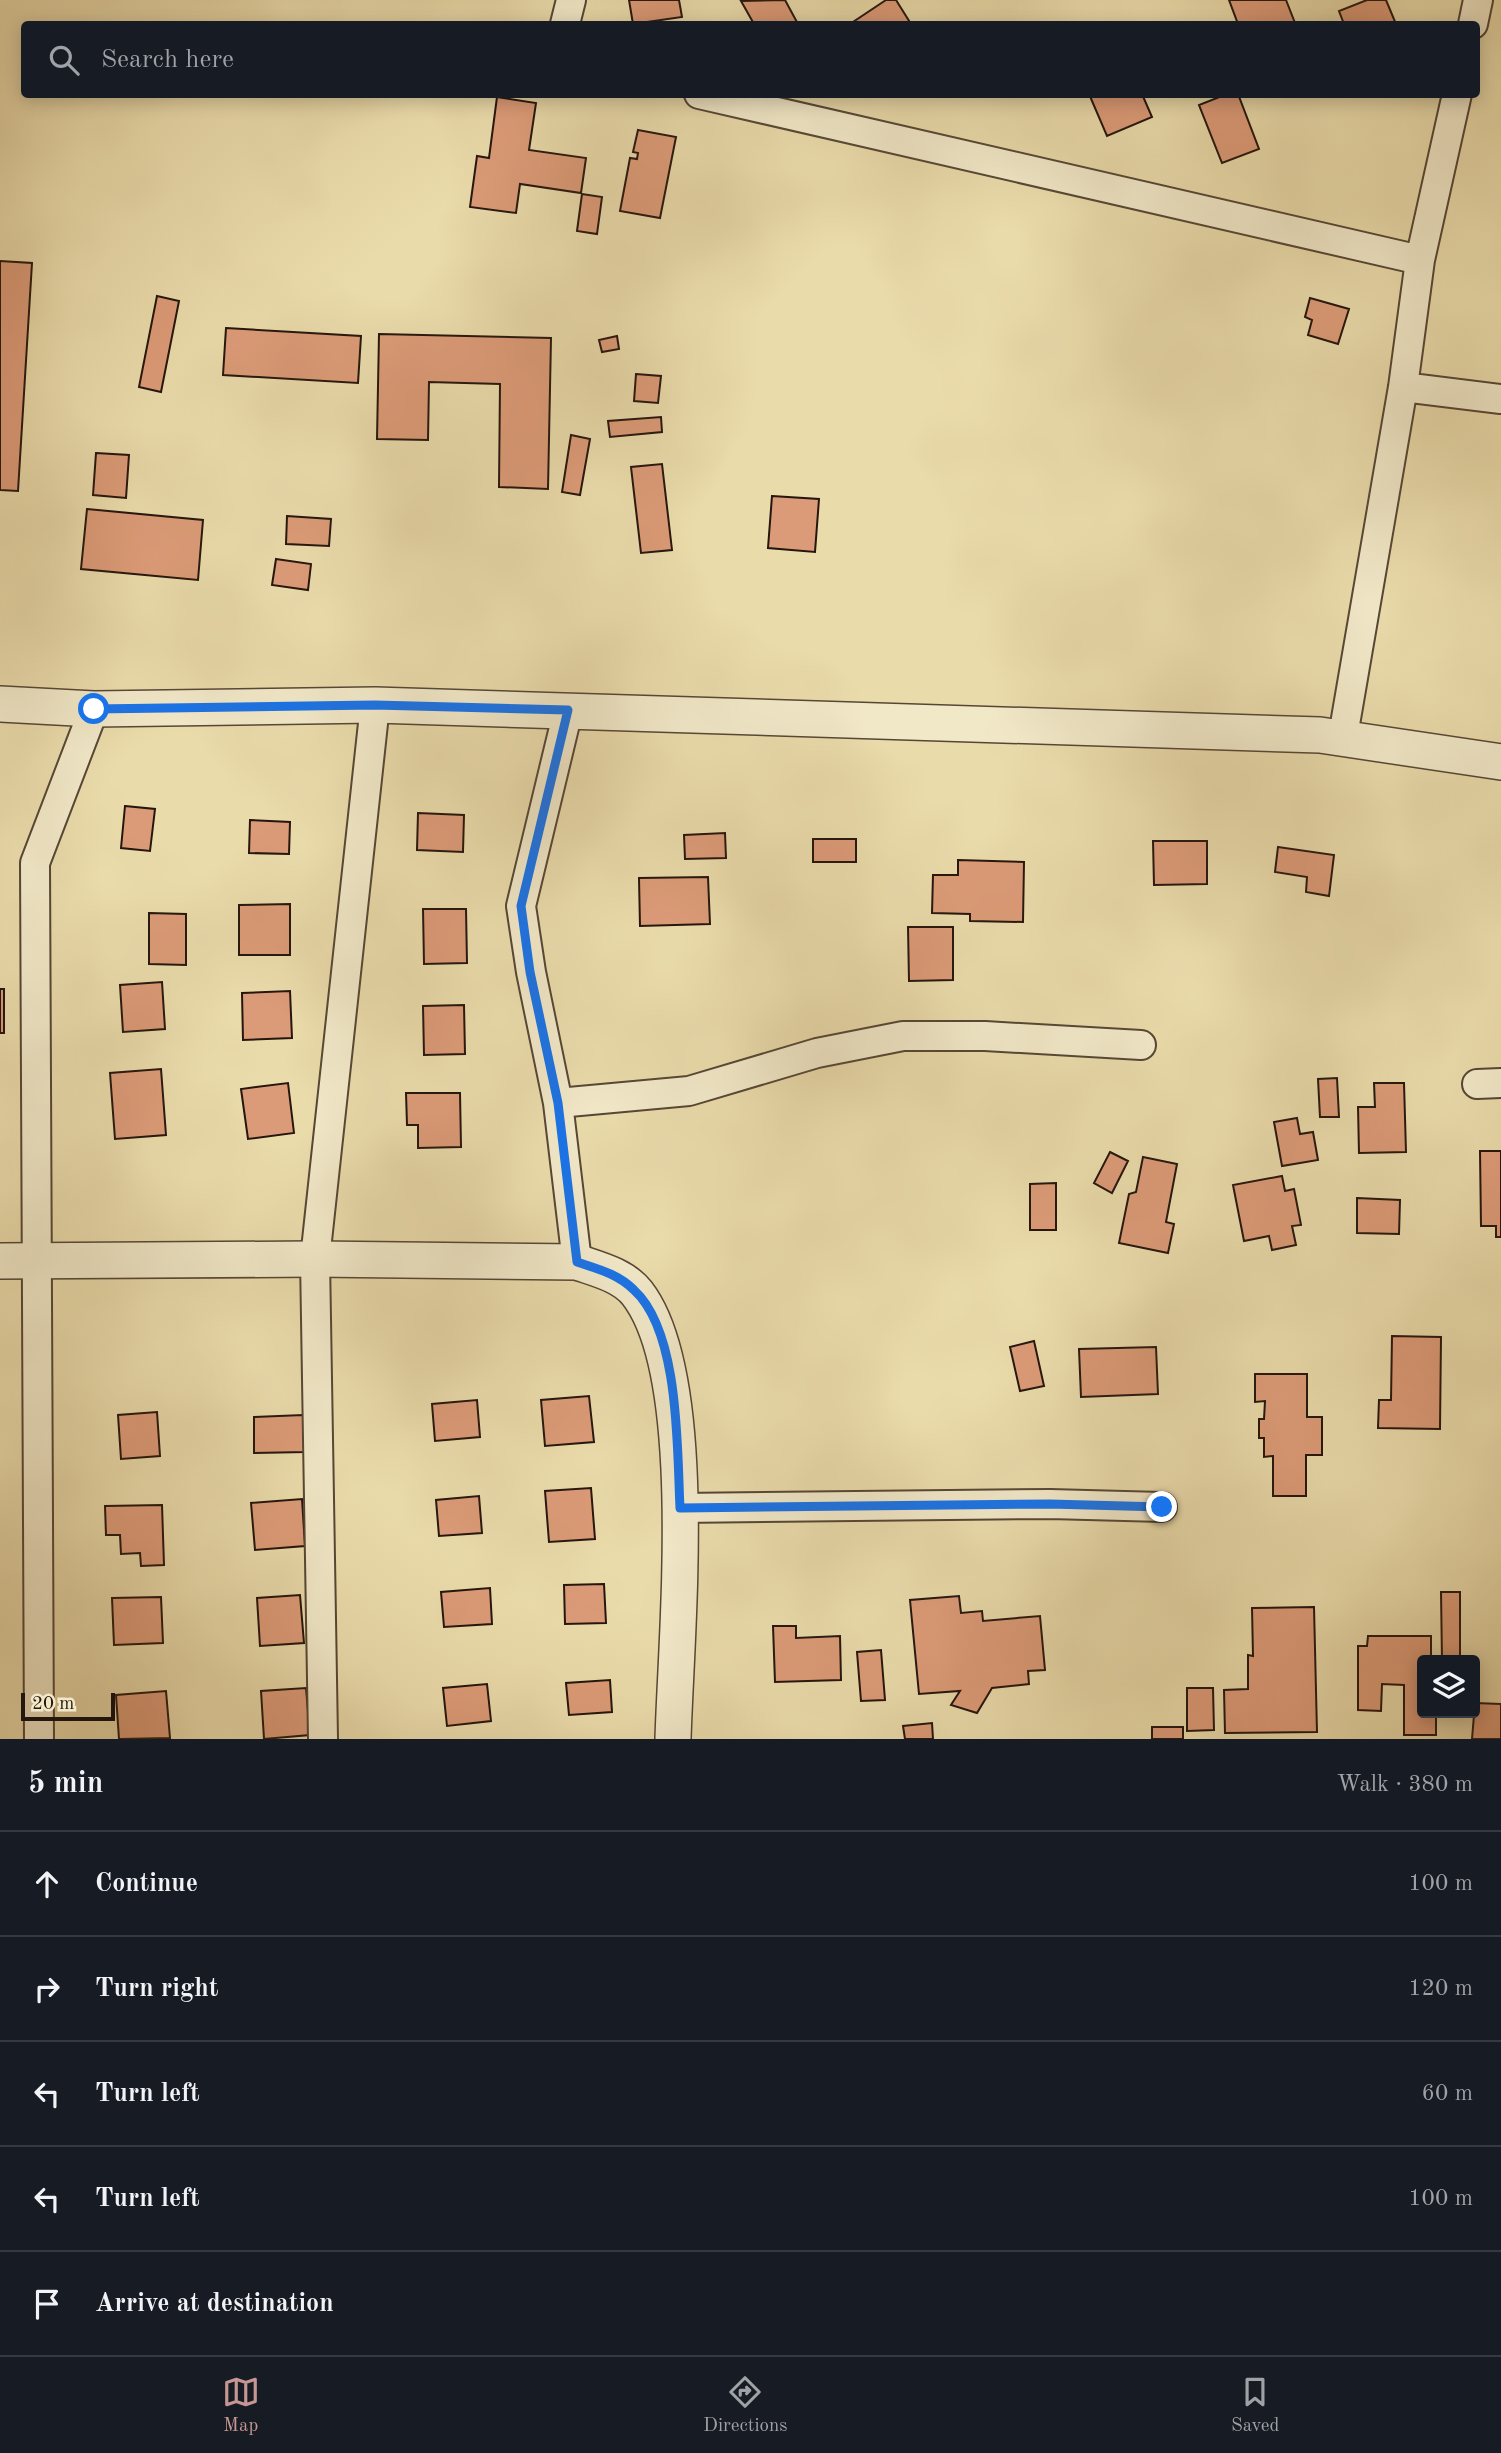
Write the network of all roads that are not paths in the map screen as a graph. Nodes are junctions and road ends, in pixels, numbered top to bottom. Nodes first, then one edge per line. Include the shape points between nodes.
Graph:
1 (571, 0) edge
2 (1479, 0) edge
3 (566, 21) edge
4 (1474, 21) edge
5 (716, 98) edge
6 (1456, 98) edge
7 (1420, 260) junction
8 (1402, 387) junction
9 (1501, 399) edge
10 (0, 704) edge
11 (375, 705) junction
12 (94, 709) junction
13 (568, 710) junction
14 (1343, 736) junction
15 (1501, 762) edge
16 (1141, 1045) dead end
17 (558, 1103) junction
18 (315, 1259) junction
19 (0, 1261) edge
20 (36, 1262) junction
21 (577, 1262) junction
22 (1162, 1507) dead end
23 (680, 1508) junction
24 (39, 1739) edge
25 (323, 1739) edge
26 (673, 1739) edge

1 - 3 street
2 - 4 street
5 - 7 street
6 - 7 street
7 - 8 street
8 - 9 street
8 - 14 street
10 - 12 street
11 - 12 street
11 - 13 street
11 - 18 street
12 - 20 street via 35,863
13 - 14 street
13 - 17 street via 521,906
14 - 15 street
16 - 17 street via 985,1035 903,1036 817,1053 689,1091
17 - 21 street
18 - 20 street
18 - 21 street
18 - 25 street
19 - 20 street
20 - 24 street
21 - 23 street via 614,1274 636,1291 658,1327 673,1385
22 - 23 street
23 - 26 street

